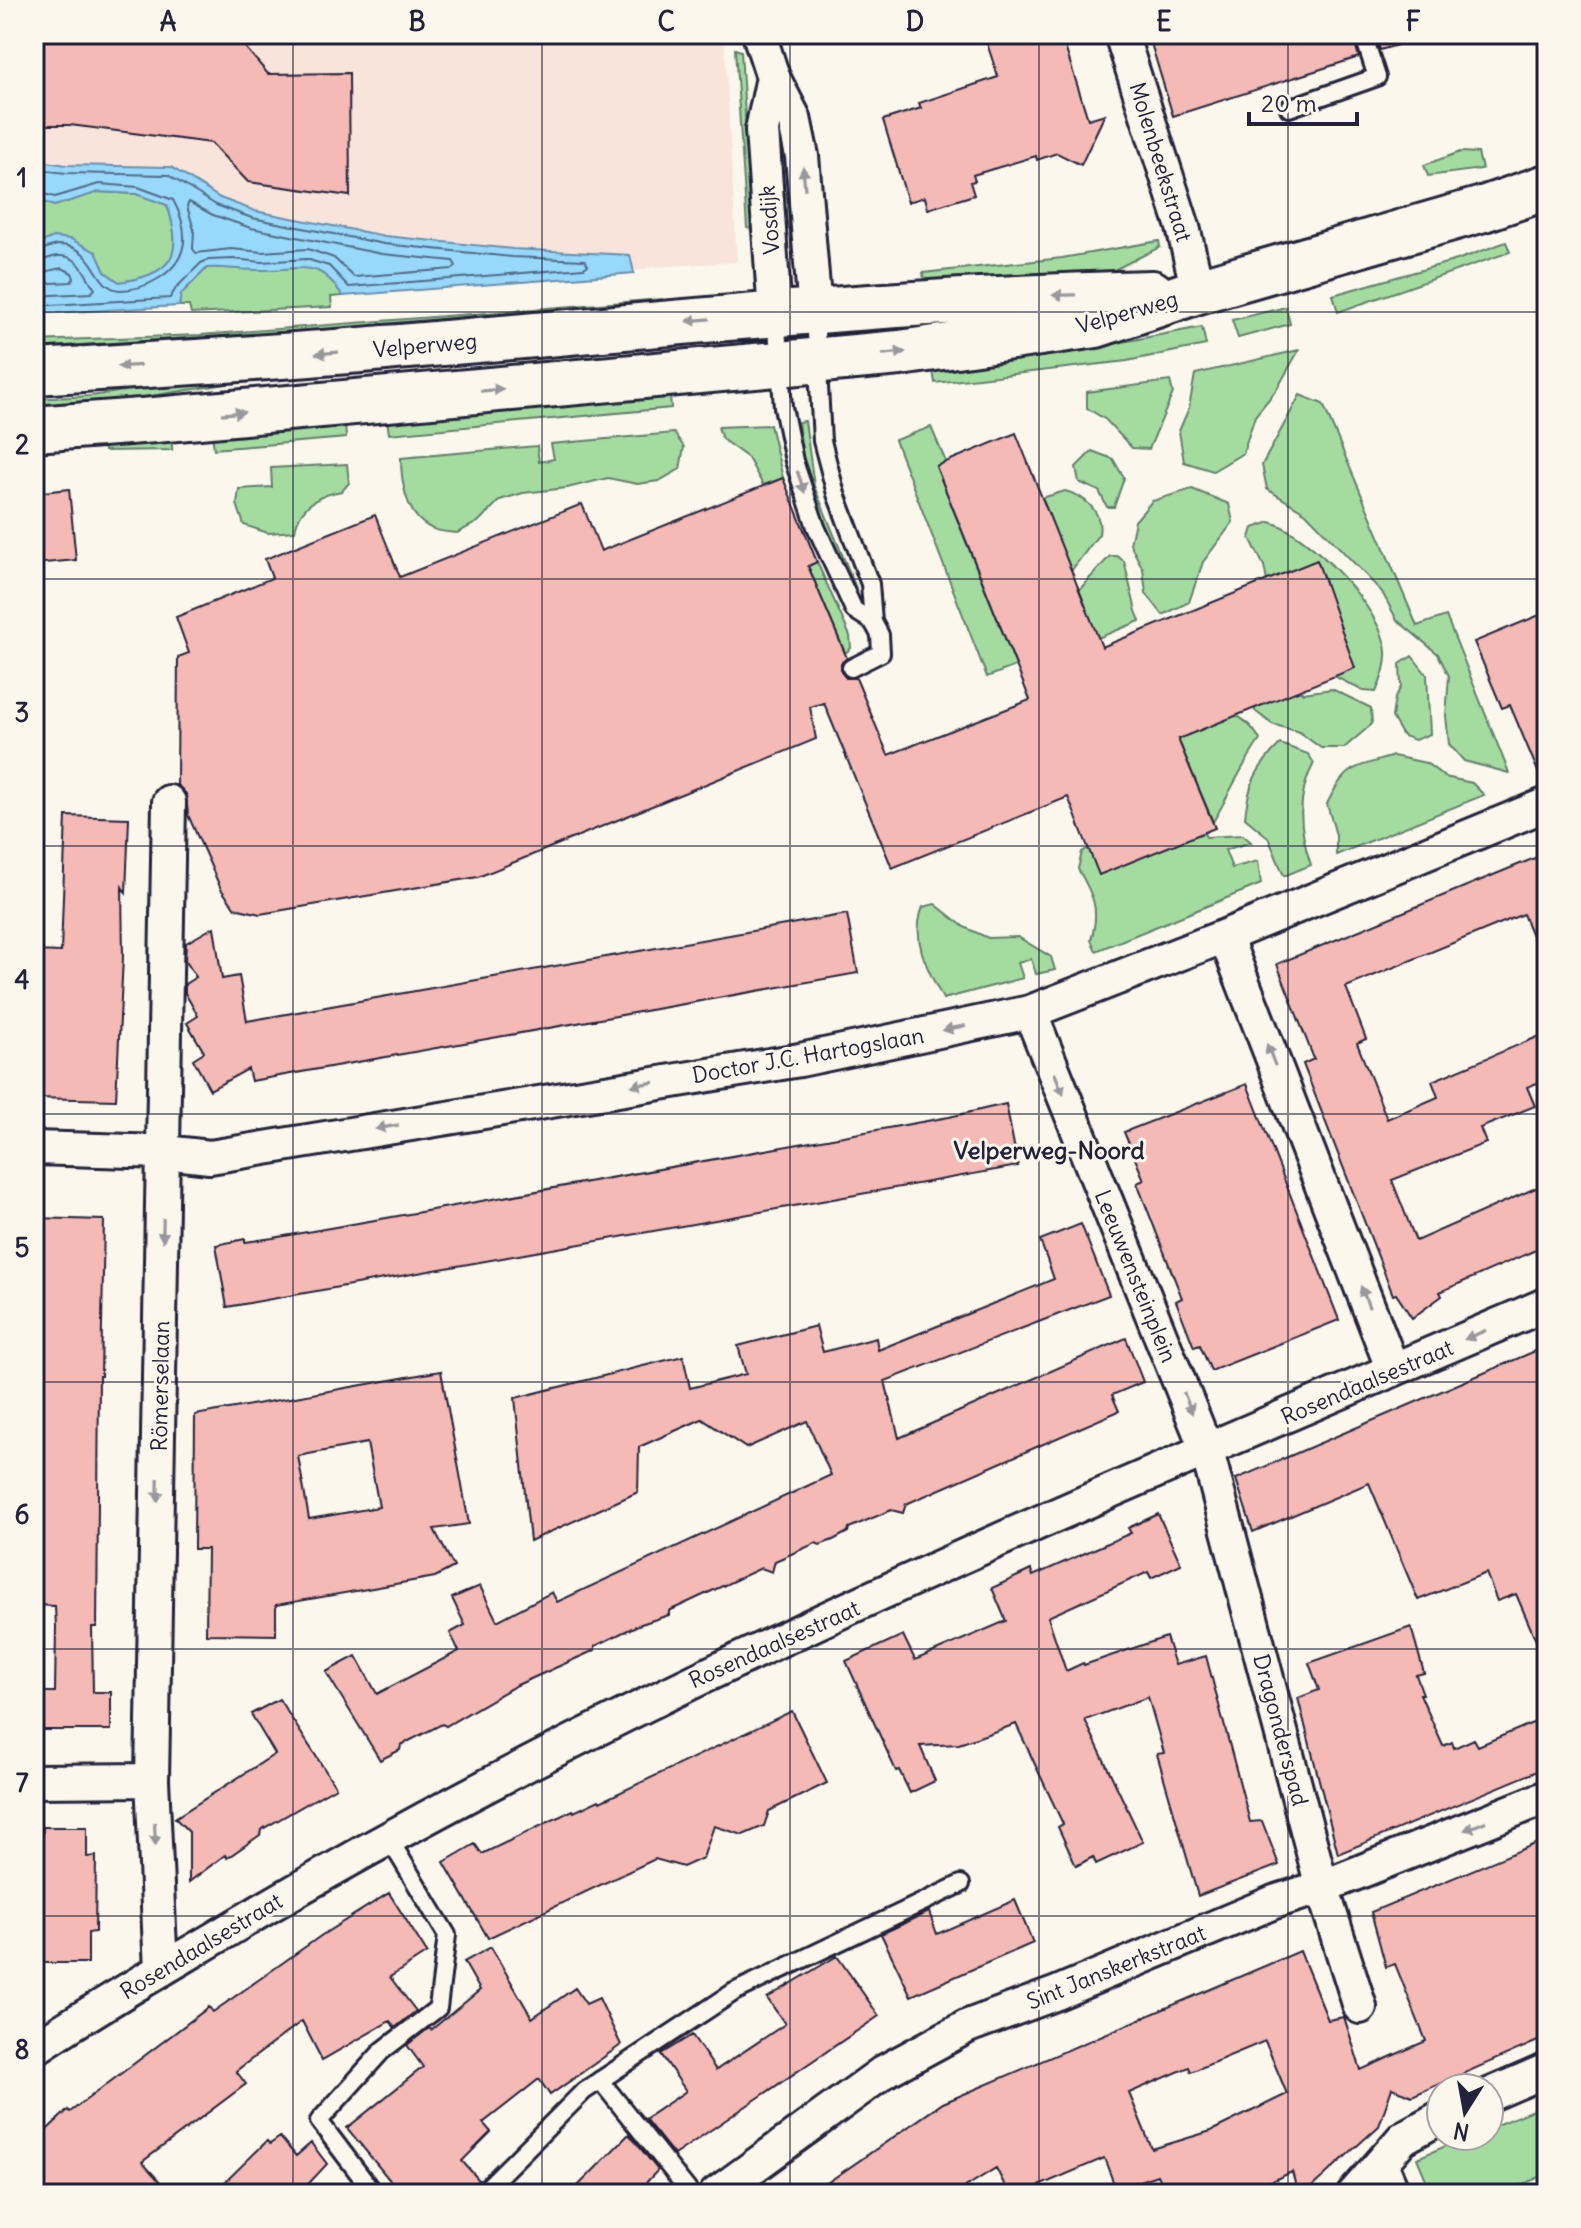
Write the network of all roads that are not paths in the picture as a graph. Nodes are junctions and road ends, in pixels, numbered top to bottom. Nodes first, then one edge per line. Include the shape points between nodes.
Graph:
1 (759, 34) edge
2 (1121, 34) edge
3 (1363, 34) edge
4 (1289, 108) dead end
5 (1547, 187) edge
6 (1198, 291) junction
7 (795, 312) junction
8 (798, 362) junction
9 (34, 372) edge
10 (34, 429) edge
11 (873, 622) junction
12 (851, 668) dead end
13 (169, 802) dead end
14 (1547, 804) edge
15 (1225, 936) junction
16 (1030, 1012) junction
17 (34, 1148) edge
18 (164, 1152) junction
19 (1547, 1304) edge
20 (1393, 1370) junction
21 (1207, 1451) junction
22 (152, 1780) junction
23 (34, 1781) edge
24 (1547, 1797) edge
25 (388, 1837) junction
26 (961, 1884) dead end
27 (1322, 1887) junction
28 (161, 1970) junction
29 (1360, 2007) dead end
30 (34, 2049) edge
31 (1547, 2070) edge
32 (600, 2080) junction
33 (1505, 2088) edge
34 (1425, 2126) edge
35 (1381, 2164) junction
36 (368, 2194) edge
37 (481, 2194) edge
38 (691, 2194) edge
39 (716, 2194) edge
40 (1354, 2194) edge
41 (1394, 2194) edge

1 - 7 street, Vosdijk via 773,77 762,130
2 - 6 street, Molenbeekstraat
3 - 4 lane via 1377,77
5 - 6 main road, Velperweg
6 -> 7 main road, Velperweg
8 -> 6 main road, Velperweg via 1096,325
7 - 8 lane, Vosdijk
7 - 8 lane
7 -> 9 main road, Velperweg
10 -> 8 main road, Velperweg
8 - 11 lane via 836,494 870,584
8 -> 11 lane via 783,407 794,461 816,527 854,610
11 - 12 lane via 881,653
13 - 18 street, Römerselaan
14 - 15 street, Doctor J.C. Hartogslaan
15 - 16 street, Doctor J.C. Hartogslaan
20 -> 15 street
16 -> 18 street, Doctor J.C. Hartogslaan via 800,1060 210,1157
16 -> 21 street, Leeuwensteinplein
17 - 18 street, Doctor J.C. Hartogslaan
18 -> 22 street, Römerselaan
19 -> 20 street, Rosendaalsestraat
20 - 21 street, Rosendaalsestraat
21 - 25 street, Rosendaalsestraat via 684,1685
21 - 27 street, Dragonderspad
22 - 23 street
22 -> 28 street, Römerselaan
24 -> 27 street, Sint Janskerkstraat
25 - 28 street, Rosendaalsestraat
25 - 36 lane via 447,1935 438,2008 382,2051 319,2121 372,2191
26 - 32 lane via 734,1992
27 - 29 street, Dragonderspad
27 - 39 street, Sint Janskerkstraat via 968,2026 885,2071
28 - 30 street, Rosendaalsestraat
31 - 33 street
32 - 37 lane
32 - 38 lane
34 - 35 street via 1403,2138
35 - 40 street
35 - 41 street

